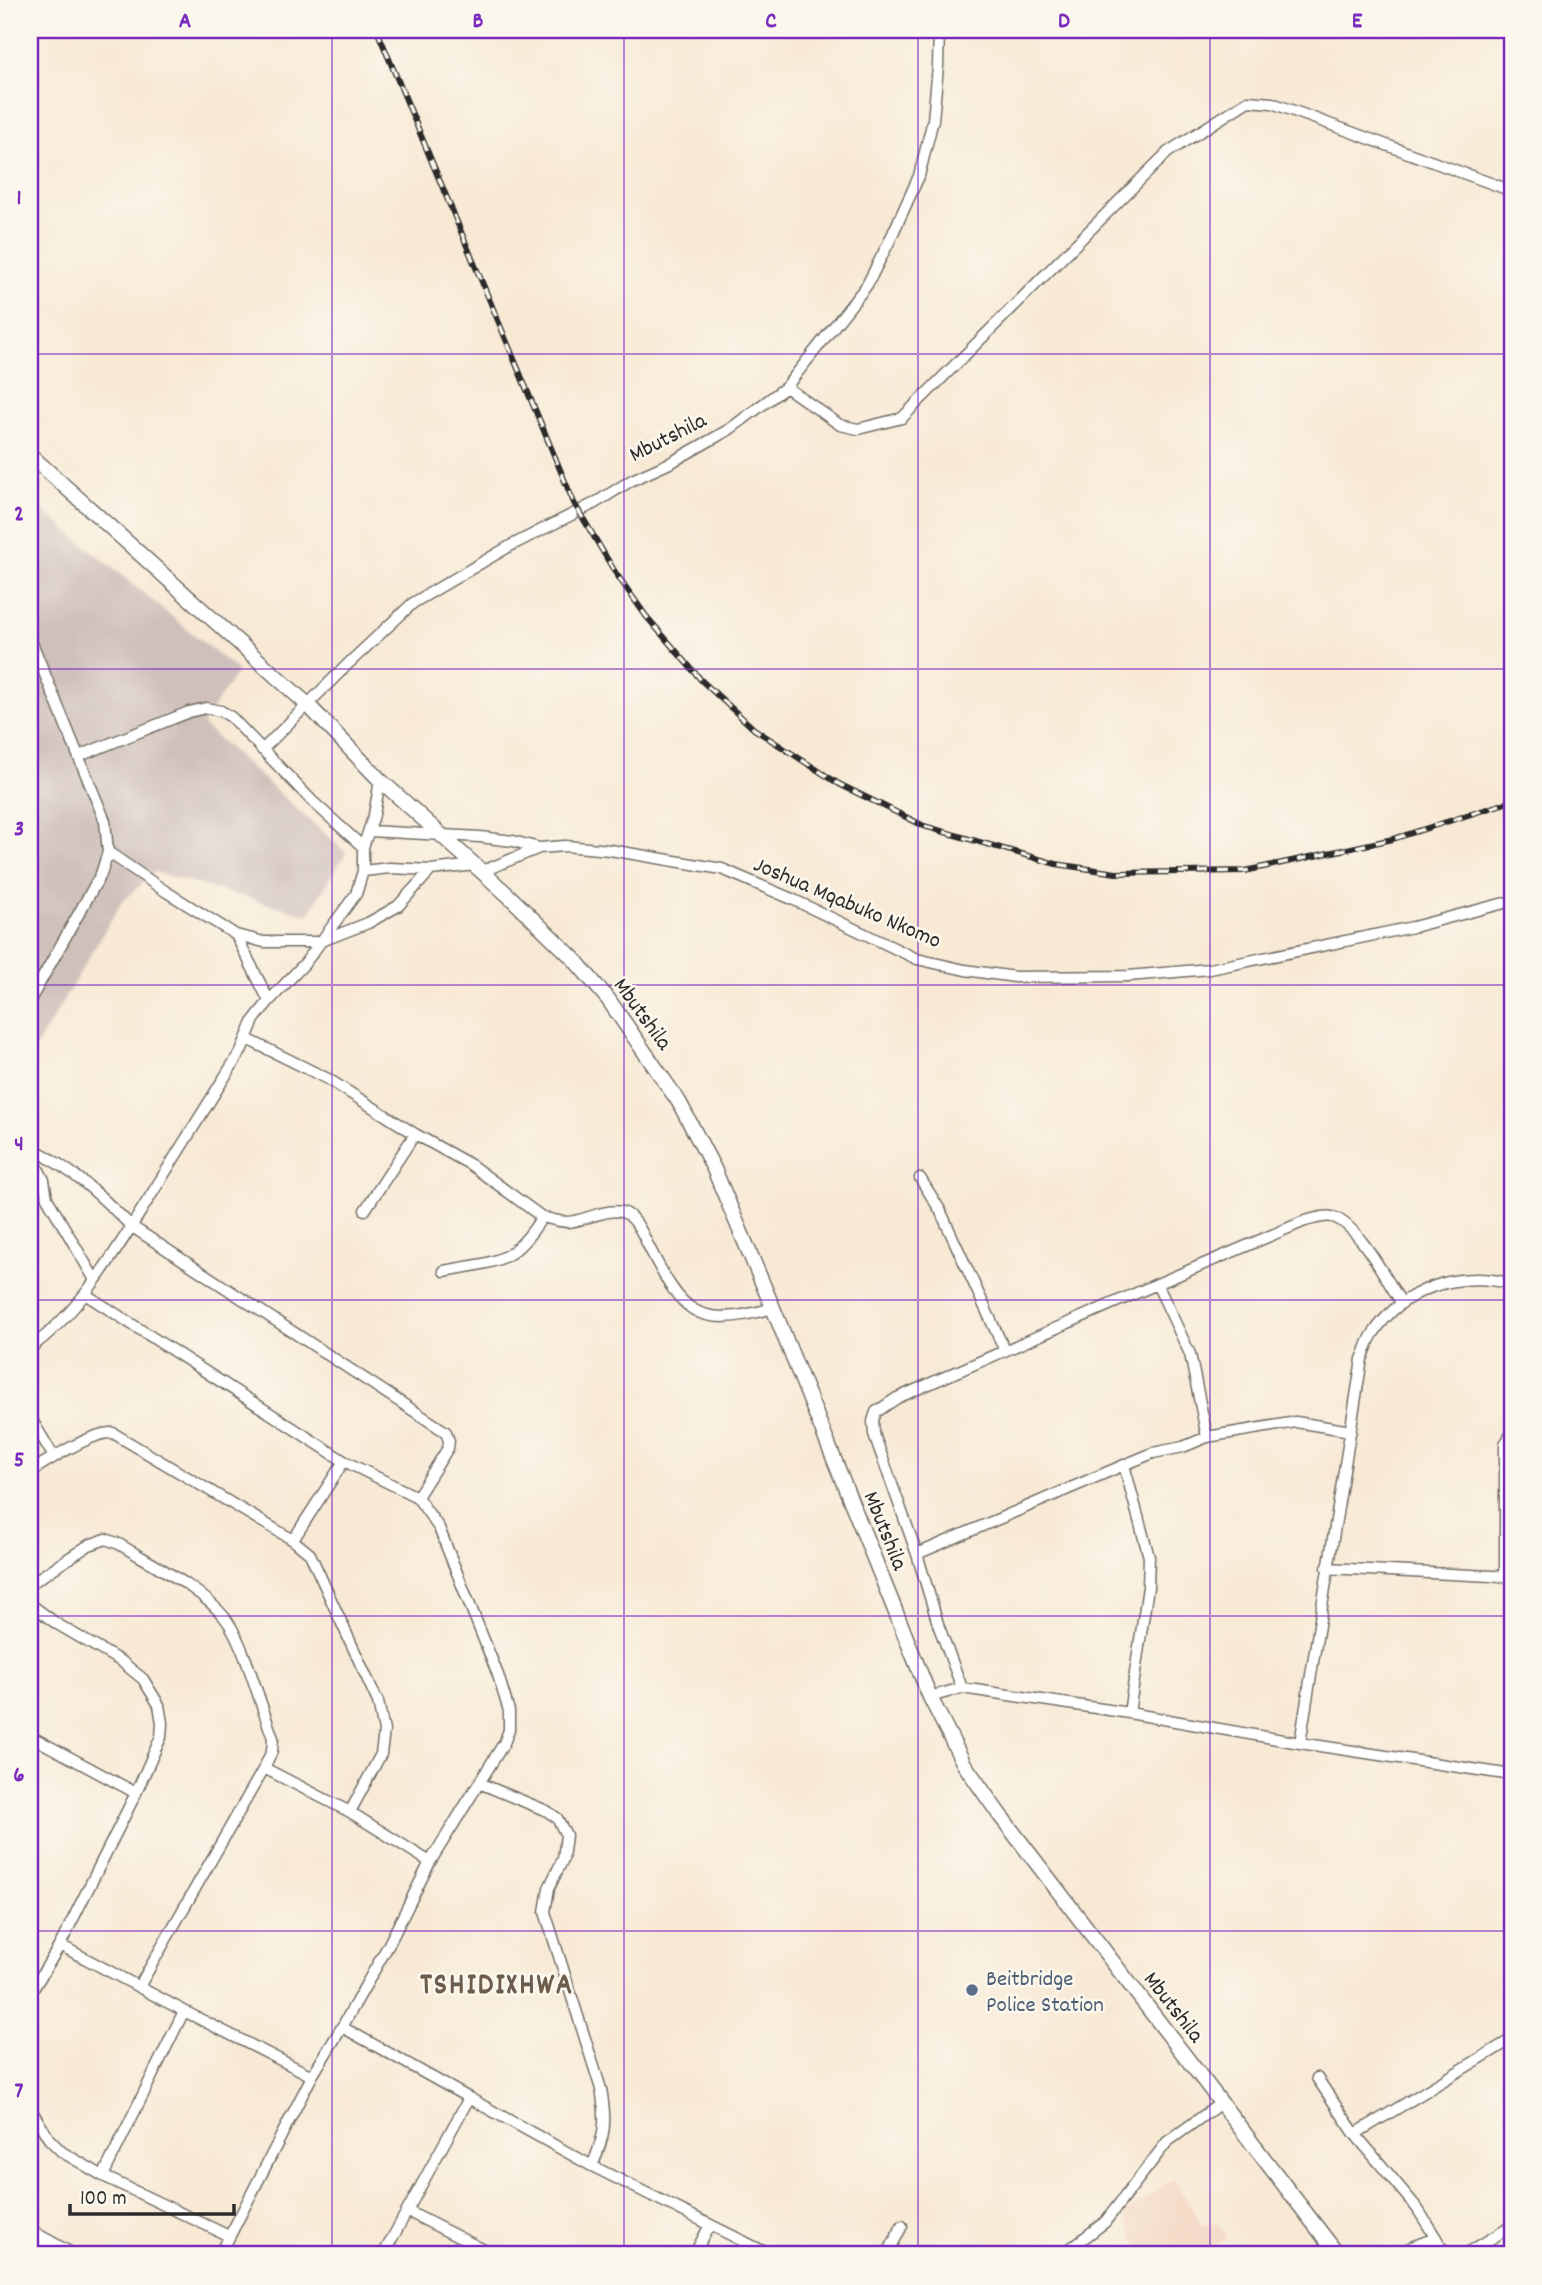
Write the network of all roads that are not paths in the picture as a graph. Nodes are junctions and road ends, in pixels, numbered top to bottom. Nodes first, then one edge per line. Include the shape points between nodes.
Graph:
1 (939, 30) edge
2 (1512, 191) edge
3 (786, 387) junction
4 (30, 456) edge
5 (30, 638) edge
6 (308, 705) junction
7 (262, 750) junction
8 (79, 756) junction
9 (380, 780) junction
10 (369, 831) junction
11 (442, 835) junction
12 (363, 847) junction
13 (539, 848) junction
14 (108, 852) junction
15 (479, 868) junction
16 (431, 870) junction
17 (363, 871) junction
18 (1512, 901) edge
19 (236, 935) junction
20 (319, 942) junction
21 (30, 1000) edge
22 (268, 1001) junction
23 (247, 1039) junction
24 (415, 1134) junction
25 (30, 1147) edge
26 (30, 1153) edge
27 (920, 1178) dead end
28 (365, 1210) dead end
29 (542, 1217) junction
30 (131, 1226) junction
31 (444, 1271) dead end
32 (94, 1280) junction
33 (1157, 1283) junction
34 (1512, 1284) edge
35 (85, 1294) junction
36 (1401, 1302) junction
37 (773, 1308) junction
38 (30, 1348) edge
39 (1005, 1351) junction
40 (30, 1417) edge
41 (1352, 1431) junction
42 (1512, 1433) edge
43 (1207, 1437) junction
44 (54, 1457) junction
45 (344, 1461) junction
46 (1124, 1465) junction
47 (30, 1472) edge
48 (417, 1497) junction
49 (293, 1540) junction
50 (917, 1554) junction
51 (1327, 1568) junction
52 (1508, 1577) edge
53 (30, 1584) edge
54 (30, 1604) edge
55 (962, 1688) junction
56 (930, 1697) junction
57 (1129, 1713) junction
58 (30, 1735) edge
59 (1300, 1743) junction
60 (264, 1768) junction
61 (1512, 1775) edge
62 (479, 1783) junction
63 (136, 1793) junction
64 (349, 1812) junction
65 (430, 1862) junction
66 (60, 1944) junction
67 (139, 1985) junction
68 (30, 1994) edge
69 (184, 2011) junction
70 (342, 2027) junction
71 (1512, 2039) edge
72 (312, 2076) junction
73 (1317, 2078) dead end
74 (469, 2098) junction
75 (1221, 2103) junction
76 (30, 2108) edge
77 (1355, 2134) junction
78 (592, 2166) junction
79 (103, 2176) junction
80 (407, 2211) junction
81 (710, 2225) junction
82 (902, 2226) dead end
83 (1512, 2226) edge
84 (30, 2235) edge
85 (229, 2236) junction
86 (1436, 2238) junction
87 (1337, 2253) edge
88 (66, 2255) edge
89 (220, 2255) edge
90 (383, 2255) edge
91 (494, 2255) edge
92 (694, 2255) edge
93 (771, 2255) edge
94 (887, 2255) edge
95 (1062, 2255) edge
96 (1353, 2255) edge
97 (1391, 2255) edge
98 (1446, 2255) edge
99 (1464, 2255) edge

1 - 3 street, Mbutshila via 933,120 919,176 866,285
2 - 3 street via 1272,103 1248,101 1168,152 902,418 858,429 840,425
3 - 6 street, Mbutshila via 730,429 672,463 632,480 413,603
4 - 6 street
5 - 8 street
6 - 7 street
6 - 9 street, Mbutshila
7 - 8 street via 231,717 206,708
7 - 12 street
8 - 14 street via 105,821
9 - 10 street
9 - 11 street, Mbutshila
10 - 11 street
10 - 12 street
11 - 13 street
11 - 15 street, Mbutshila
12 - 17 street
13 - 15 street
13 - 18 street, Joshua Mqabuko Nkomo via 610,850 722,869 917,959 1015,977 1128,976 1210,969 1413,927
14 - 19 street
14 - 21 street via 101,874
15 - 16 street
15 - 37 street, Mbutshila via 599,988 679,1102 714,1169
16 - 17 street
16 - 20 street via 398,906
17 - 20 street via 356,894
19 - 20 street via 264,942
19 - 22 street
20 - 22 street
22 - 23 street
23 - 24 street via 328,1079
23 - 30 street
24 - 28 street
24 - 29 street via 471,1166
25 - 30 street via 94,1188
26 - 32 street via 44,1180 47,1198
27 - 39 street via 940,1210
29 - 31 street via 527,1240 506,1257
29 - 37 street via 569,1222 624,1212 635,1222 662,1273 688,1308 704,1316 735,1317
30 - 32 street
30 - 48 street via 446,1432 449,1448
32 - 35 street
33 - 36 street via 1305,1221 1330,1216 1350,1226
33 - 39 street
33 - 43 street via 1190,1354
34 - 36 street via 1462,1278 1434,1285
35 - 38 street via 50,1334
35 - 45 street
36 - 41 street via 1373,1334 1362,1359
37 - 56 street, Mbutshila
39 - 50 street via 897,1398 876,1412 874,1434
40 - 44 street
41 - 43 street via 1296,1422
41 - 51 street
42 - 52 street via 1506,1444
43 - 46 street
44 - 47 street
44 - 49 street via 106,1432 118,1434
45 - 48 street
45 - 49 street
46 - 50 street
46 - 57 street via 1149,1557
48 - 62 street via 439,1528 509,1711 504,1743
49 - 64 street via 317,1565 378,1702 384,1731 381,1754
50 - 55 street
51 - 52 street
51 - 59 street
53 - 60 street via 106,1539 200,1595 225,1618 236,1637 273,1738
54 - 63 street via 122,1662 153,1691 159,1705 161,1737
55 - 56 street
55 - 57 street
56 - 75 street, Mbutshila via 964,1764 999,1814
57 - 59 street
58 - 63 street
59 - 61 street
60 - 64 street
60 - 67 street
62 - 65 street
62 - 78 street via 547,1811 566,1835 545,1912 601,2089 604,2138
63 - 66 street
64 - 65 street
65 - 70 street
66 - 67 street
66 - 68 street
67 - 69 street
69 - 72 street
69 - 79 street
70 - 72 street
70 - 74 street
71 - 77 street
72 - 85 street
73 - 77 street
74 - 78 street
74 - 80 street
75 - 87 street, Mbutshila
75 - 95 street via 1167,2142 1105,2222
76 - 79 street via 62,2152
77 - 86 street
78 - 81 street
79 - 85 street
80 - 90 street
80 - 91 street
81 - 92 street
81 - 93 street
82 - 94 street
83 - 99 street
84 - 88 highway
85 - 89 street
86 - 97 street
86 - 98 street
87 - 96 street

